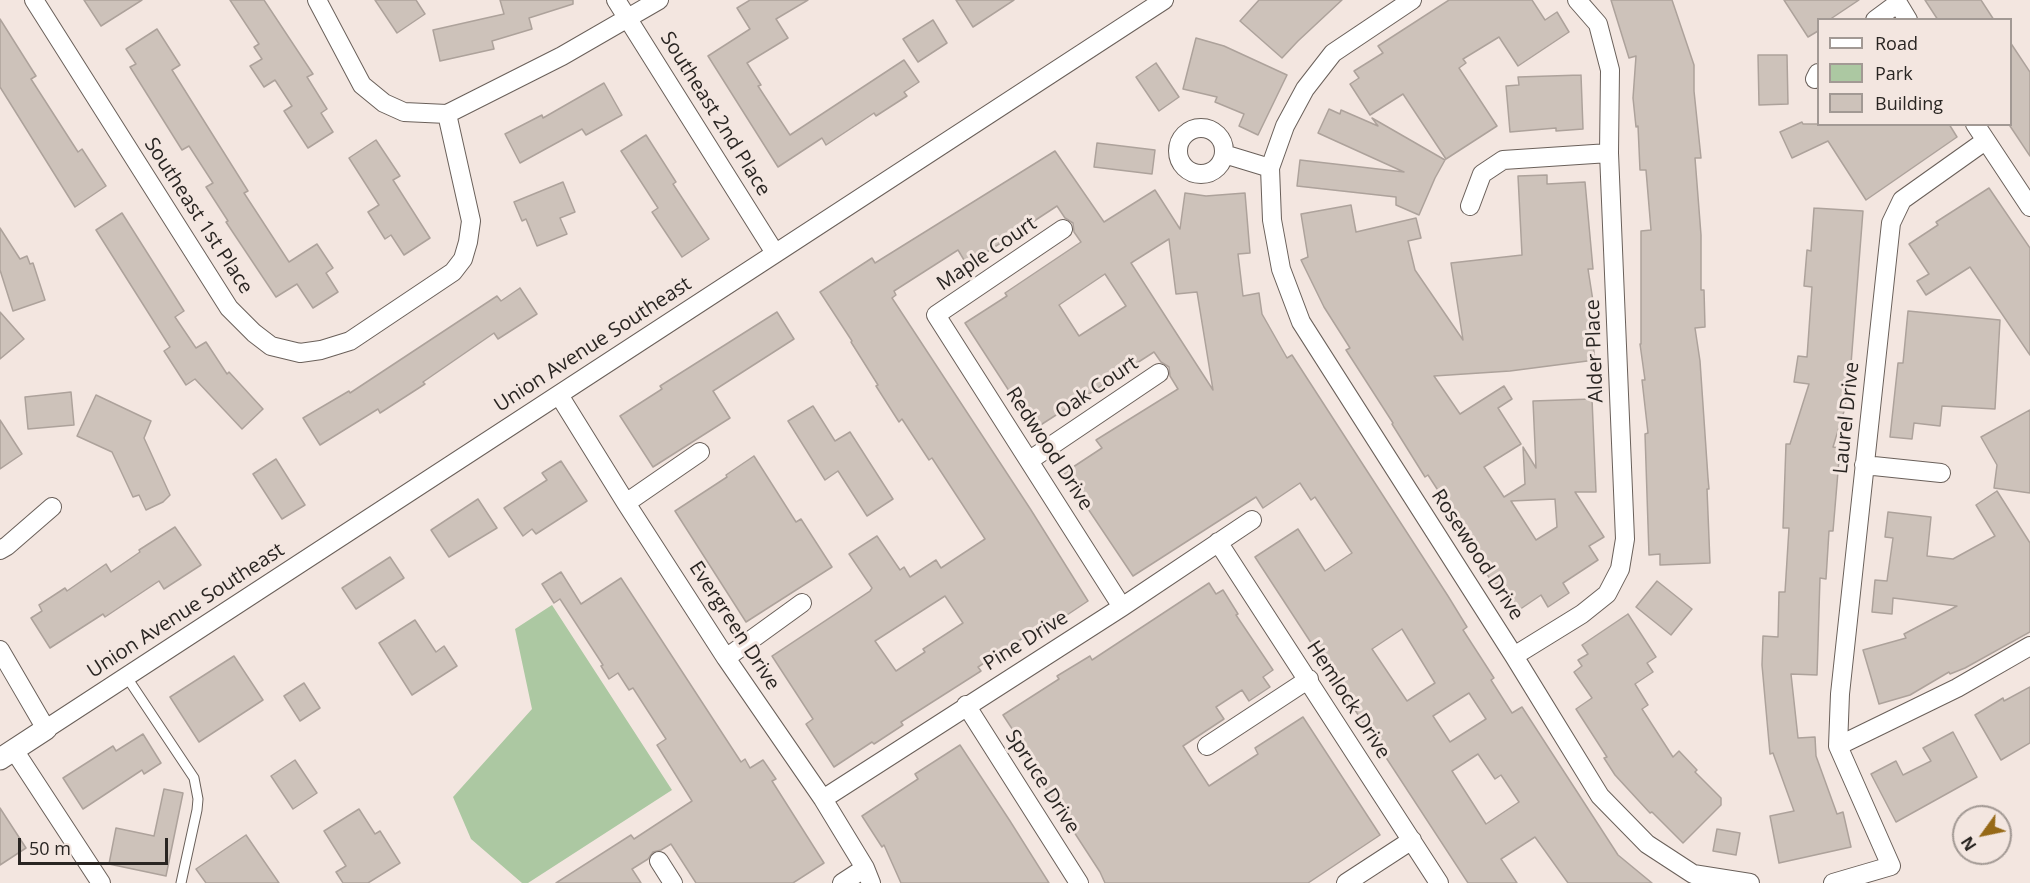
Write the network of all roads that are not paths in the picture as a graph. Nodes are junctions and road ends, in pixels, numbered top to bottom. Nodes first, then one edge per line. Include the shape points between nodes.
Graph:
1 (34, 0) edge
2 (317, 0) edge
3 (616, 0) edge
4 (659, 0) edge
5 (1164, 0) edge
6 (1412, 0) edge
7 (1577, 0) edge
8 (1897, 2) edge
9 (628, 18) junction
10 (1877, 18) edge
11 (1907, 18) edge
12 (447, 114) junction
13 (1976, 126) edge
14 (1985, 141) junction
15 (1609, 153) junction
16 (1224, 154) dead end
17 (1270, 168) junction
18 (1470, 206) dead end
19 (2030, 207) edge
20 (1063, 229) dead end
21 (775, 253) junction
22 (936, 315) joint
23 (1159, 373) dead end
24 (559, 394) junction
25 (700, 452) dead end
26 (1030, 460) junction
27 (1864, 465) junction
28 (1941, 473) dead end
29 (626, 503) junction
30 (52, 507) dead end
31 (1252, 520) dead end
32 (1218, 542) junction
33 (0, 550) edge
34 (802, 603) dead end
35 (1122, 608) junction
36 (2030, 646) edge
37 (0, 650) edge
38 (1514, 656) junction
39 (726, 657) junction
40 (126, 676) junction
41 (1309, 679) junction
42 (966, 705) junction
43 (46, 729) junction
44 (1207, 746) dead end
45 (1838, 746) junction
46 (7, 755) edge
47 (823, 799) junction
48 (1412, 840) junction
49 (659, 861) dead end
50 (868, 876) edge
51 (101, 883) edge
52 (181, 883) edge
53 (673, 883) edge
54 (842, 883) edge
55 (1079, 883) edge
56 (1346, 883) edge
57 (1440, 883) edge
58 (1750, 883) edge
59 (1833, 883) edge

1 - 12 street, Southeast 1st Place via 229,308 271,346 300,353 350,341 453,272 463,259 471,221
2 - 12 street via 362,85 384,103 404,112
3 - 9 street, Southeast 2nd Place
4 - 9 street
5 - 21 street, Union Avenue Southeast
6 - 17 street via 1333,53 1305,89 1285,126
7 - 15 street, Alder Place via 1598,24 1608,60
8 - 10 street
8 - 11 street
9 - 12 street
9 - 21 street, Southeast 2nd Place
13 - 14 street
14 - 19 street
14 - 27 street, Laurel Drive via 1902,200 1891,223
15 - 18 street via 1503,160 1482,174
15 - 38 street, Alder Place via 1625,539 1620,569 1608,594
16 - 17 street
17 - 38 street, Rosewood Drive via 1272,220 1281,269 1301,322
20 - 22 street, Maple Court
21 - 24 street, Union Avenue Southeast
22 - 26 street, Redwood Drive
23 - 26 street, Oak Court
24 - 29 street, Evergreen Drive
24 - 40 street, Union Avenue Southeast
25 - 29 street
26 - 35 street, Redwood Drive
27 - 28 street
27 - 45 street, Laurel Drive
29 - 39 street, Evergreen Drive
30 - 33 street
31 - 32 street, Pine Drive
32 - 35 street, Pine Drive
32 - 41 street, Hemlock Drive
34 - 39 street
35 - 42 street, Pine Drive
36 - 45 street via 1957,688
37 - 43 street
38 - 58 street, Rosewood Drive via 1600,796 1647,844 1693,874
39 - 47 street, Evergreen Drive
40 - 43 street, Union Avenue Southeast
40 - 52 lane via 194,778 197,810
41 - 44 street
41 - 48 street, Hemlock Drive
42 - 47 street, Pine Drive
42 - 55 street, Spruce Drive
43 - 46 street
45 - 59 street via 1892,866
46 - 51 street
47 - 50 street, Evergreen Drive
48 - 56 street
48 - 57 street, Hemlock Drive
49 - 53 street
50 - 54 street

